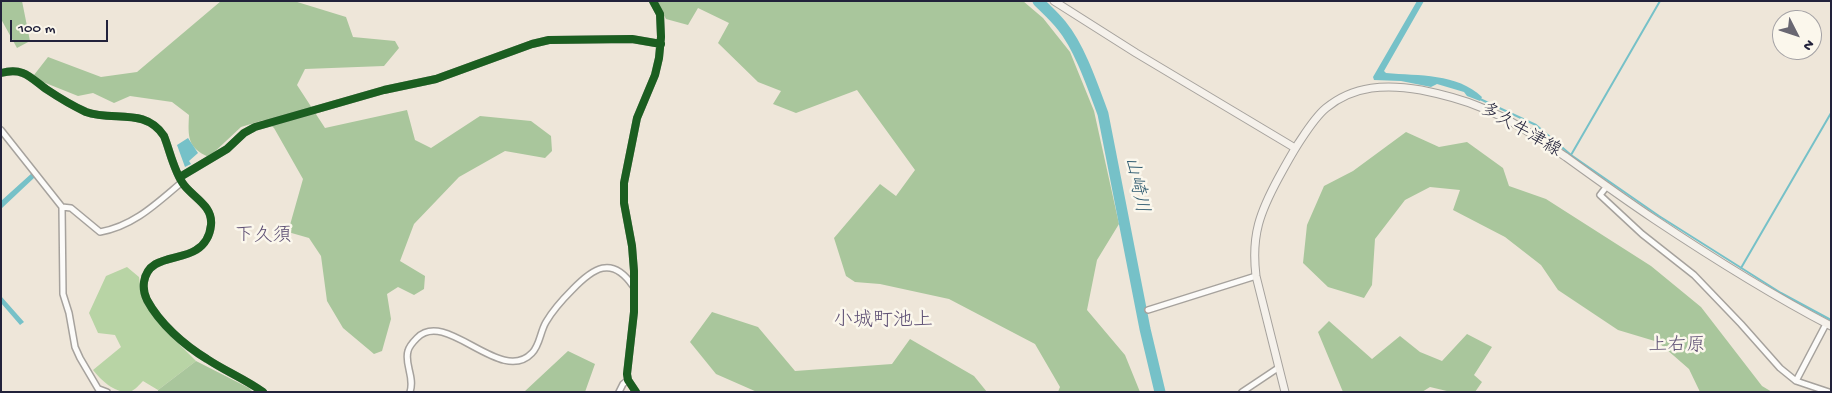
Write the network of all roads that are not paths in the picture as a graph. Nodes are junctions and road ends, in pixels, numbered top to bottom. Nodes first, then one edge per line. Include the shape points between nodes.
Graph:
1 (653, 1) edge
2 (1054, 1) edge
3 (661, 44) junction
4 (1, 72) edge
5 (1, 130) edge
6 (1296, 148) junction
7 (181, 179) junction
8 (1606, 186) junction
9 (62, 207) junction
10 (1256, 276) junction
11 (633, 286) junction
12 (1148, 310) dead end
13 (1829, 325) edge
14 (1278, 368) junction
15 (628, 380) junction
16 (1796, 381) junction
17 (100, 390) edge
18 (107, 392) edge
19 (263, 392) edge
20 (410, 392) edge
21 (619, 392) edge
22 (636, 392) edge
23 (1242, 392) edge
24 (1285, 392) edge
25 (1829, 392) edge

1 - 3 street via 660,14
2 - 6 main road
3 - 7 street via 632,39 549,40 532,44 436,78 255,127
3 - 11 street via 654,75 637,118 624,183
4 - 7 street via 22,72 88,112 140,118 151,123 164,136
5 - 9 street
6 - 8 main road, 多久牛津線 via 1326,108 1342,97 1366,88 1400,86 1448,96 1502,117
6 - 10 main road, 多久牛津線 via 1258,220 1253,258
7 - 9 street via 148,212 106,231 100,232 71,208
7 - 19 street via 208,210 211,224 208,236 194,252 150,268 143,285 146,298 187,345
8 - 13 main road, 多久牛津線 via 1779,298
8 - 16 street via 1600,195 1694,275 1780,368
9 - 17 street via 63,294 75,347
10 - 12 street
10 - 14 main road, 多久牛津線
11 - 15 street
11 - 20 street via 626,276 614,269 601,268 588,274 550,315 536,348 517,361 497,358 446,334 425,332 418,336 408,352 412,376
13 - 16 street
14 - 23 street
14 - 24 main road, 多久牛津線
15 - 21 street
15 - 22 street
16 - 25 street
17 - 18 street

